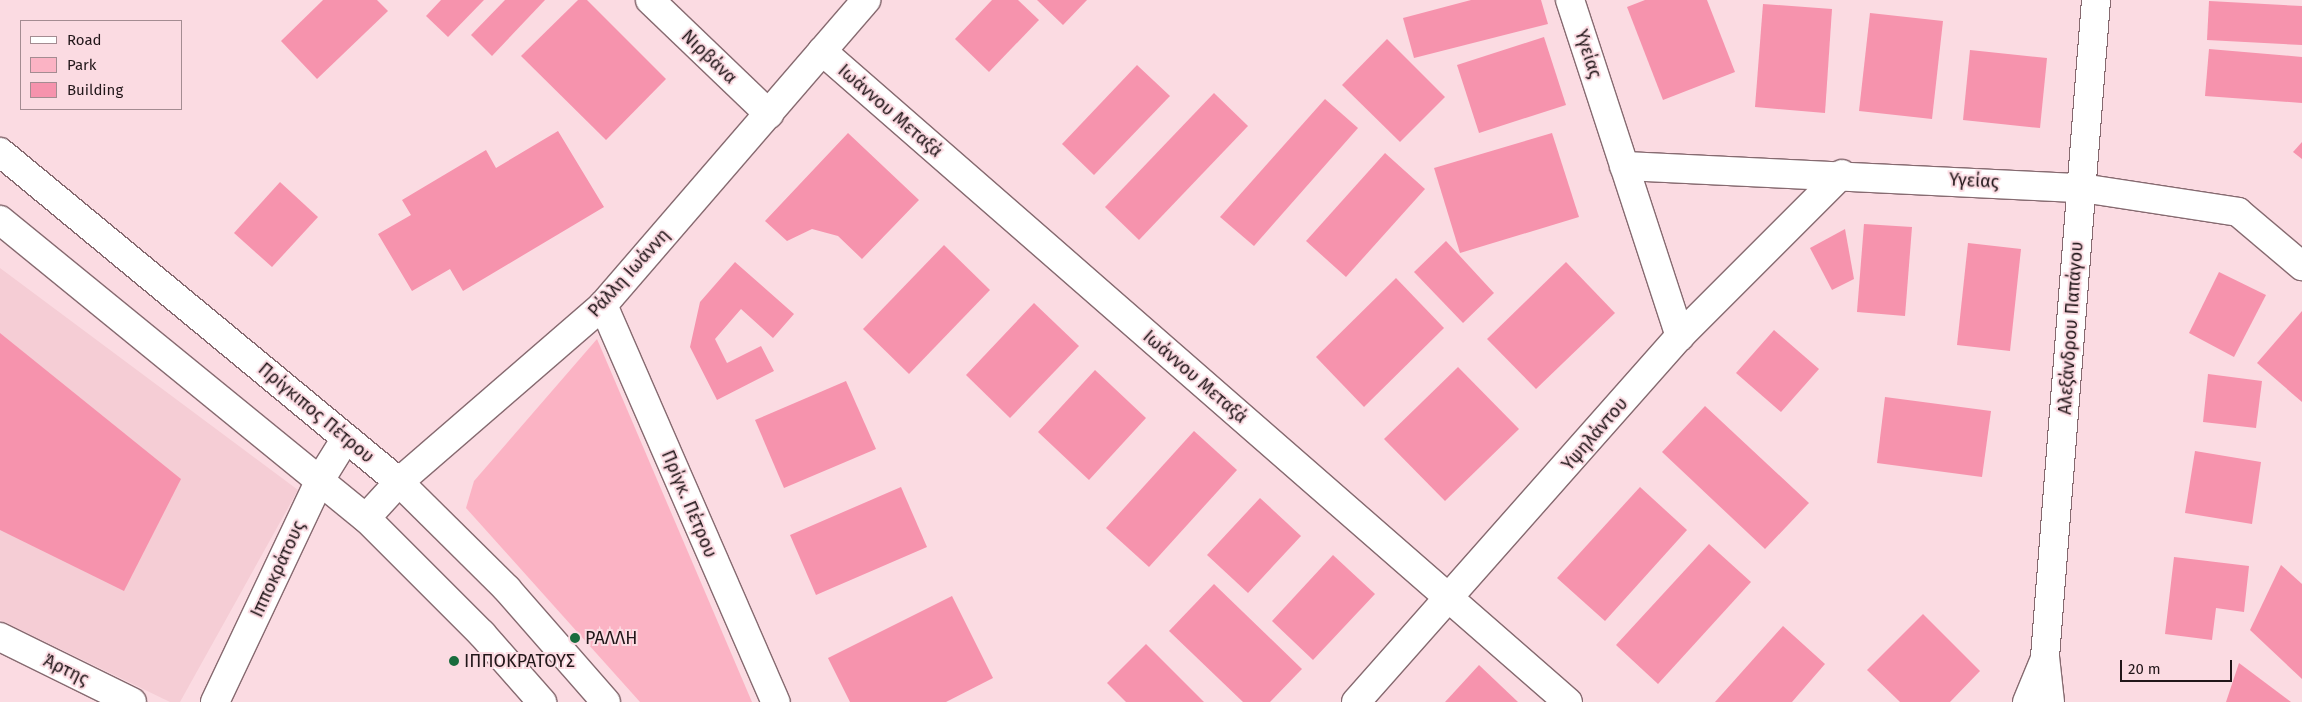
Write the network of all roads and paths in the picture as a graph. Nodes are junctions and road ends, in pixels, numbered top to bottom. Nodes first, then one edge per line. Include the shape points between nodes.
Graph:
1 (650, 0) edge
2 (866, 0) edge
3 (1570, 0) edge
4 (2096, 0) edge
5 (822, 51) junction
6 (769, 114) junction
7 (0, 152) edge
8 (1624, 166) junction
9 (1842, 174) junction
10 (2082, 188) junction
11 (0, 220) edge
12 (2302, 266) edge
13 (603, 305) junction
14 (1680, 336) junction
15 (346, 438) junction
16 (320, 480) junction
17 (399, 482) junction
18 (366, 518) junction
19 (1450, 599) junction
20 (0, 637) edge
21 (2045, 657) junction
22 (132, 702) edge
23 (215, 702) edge
24 (542, 702) edge
25 (606, 702) edge
26 (776, 702) edge
27 (1356, 702) edge
28 (1568, 702) edge
29 (2027, 702) edge
30 (2050, 702) edge

1 - 6 street, Νιρβάνα
2 - 5 street, Ράλλη Ιωάννη
3 - 8 street, Υγείας
4 - 10 street, Αλεξάνδρου Παπάγου
5 - 6 street, Ράλλη Ιωάννη
5 - 19 street, Ιωάννου Μεταξά
6 - 13 street, Ράλλη Ιωάννη
7 - 15 street, Πρίγκιπος Πέτρου
8 - 9 street, Υγείας
8 - 14 street, Υγείας
9 - 10 street, Υγείας
9 - 14 street, Υψηλάντου
10 - 12 street, Υγείας via 2238,212
10 - 21 street, Αλεξάνδρου Παπάγου
11 - 16 street
13 - 17 street, Ράλλη Ιωάννη
13 - 26 street, Πρίγκ. Πέτρου
14 - 19 street, Υψηλάντου
15 - 16 street, Ιπποκράτους
15 - 17 street, Πρίγκιπος Πέτρου
16 - 18 street
16 - 23 street, Ιπποκράτους
17 - 18 street, Ράλλη Ιωάννη
17 - 25 street, Πρίγκιπος Πέτρου via 506,589
18 - 24 street via 482,634
19 - 27 street, Υψηλάντου
19 - 28 street, Ιωάννου Μεταξά
20 - 22 street, Άρτης
21 - 29 street, Αλεξάνδρου Παπάγου
21 - 30 street, Αλεξάνδρου Παπάγου

